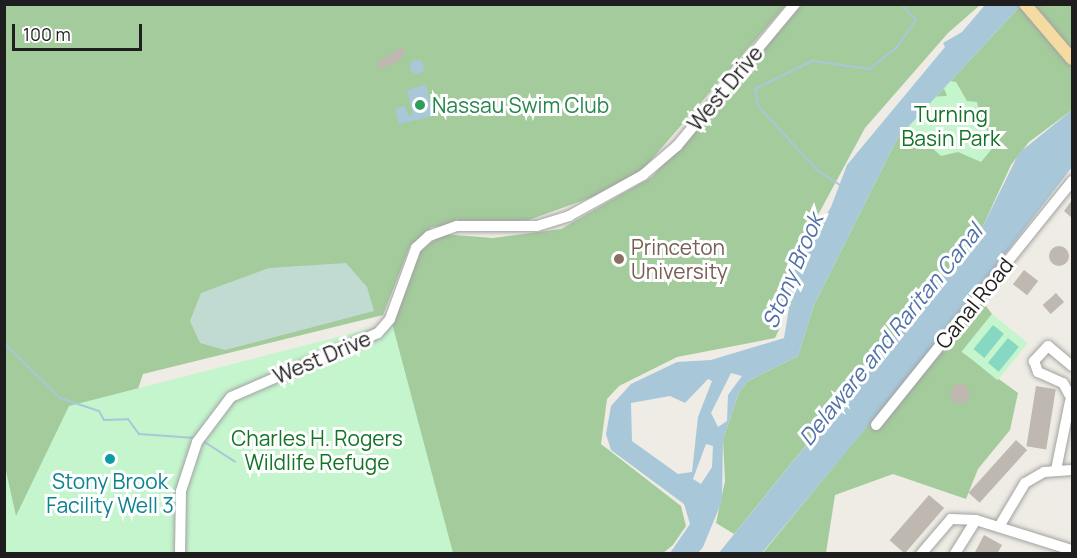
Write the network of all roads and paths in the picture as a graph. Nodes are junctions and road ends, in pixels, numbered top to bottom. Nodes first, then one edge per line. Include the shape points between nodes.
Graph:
1 (795, 4) edge
2 (1027, 7) edge
3 (1072, 59) edge
4 (1072, 181) edge
5 (1072, 366) edge
6 (1071, 400) edge
7 (876, 425) dead end
8 (1056, 470) junction
9 (1072, 470) edge
10 (976, 519) junction
11 (1000, 525) junction
12 (1072, 550) edge
13 (180, 554) edge
14 (921, 554) edge
15 (955, 554) edge

1 - 13 street, West Drive via 678,146 643,175 570,216 537,226 457,226 429,236 416,248 390,319 378,333 231,397 197,439 181,491
2 - 3 main road
4 - 7 street, Canal Road
5 - 6 street via 1053,347 1035,356 1038,372 1059,379
6 - 8 street
8 - 9 street
8 - 11 street via 1034,476 1016,491
10 - 11 street
10 - 14 street via 951,519
10 - 15 street
11 - 12 street

